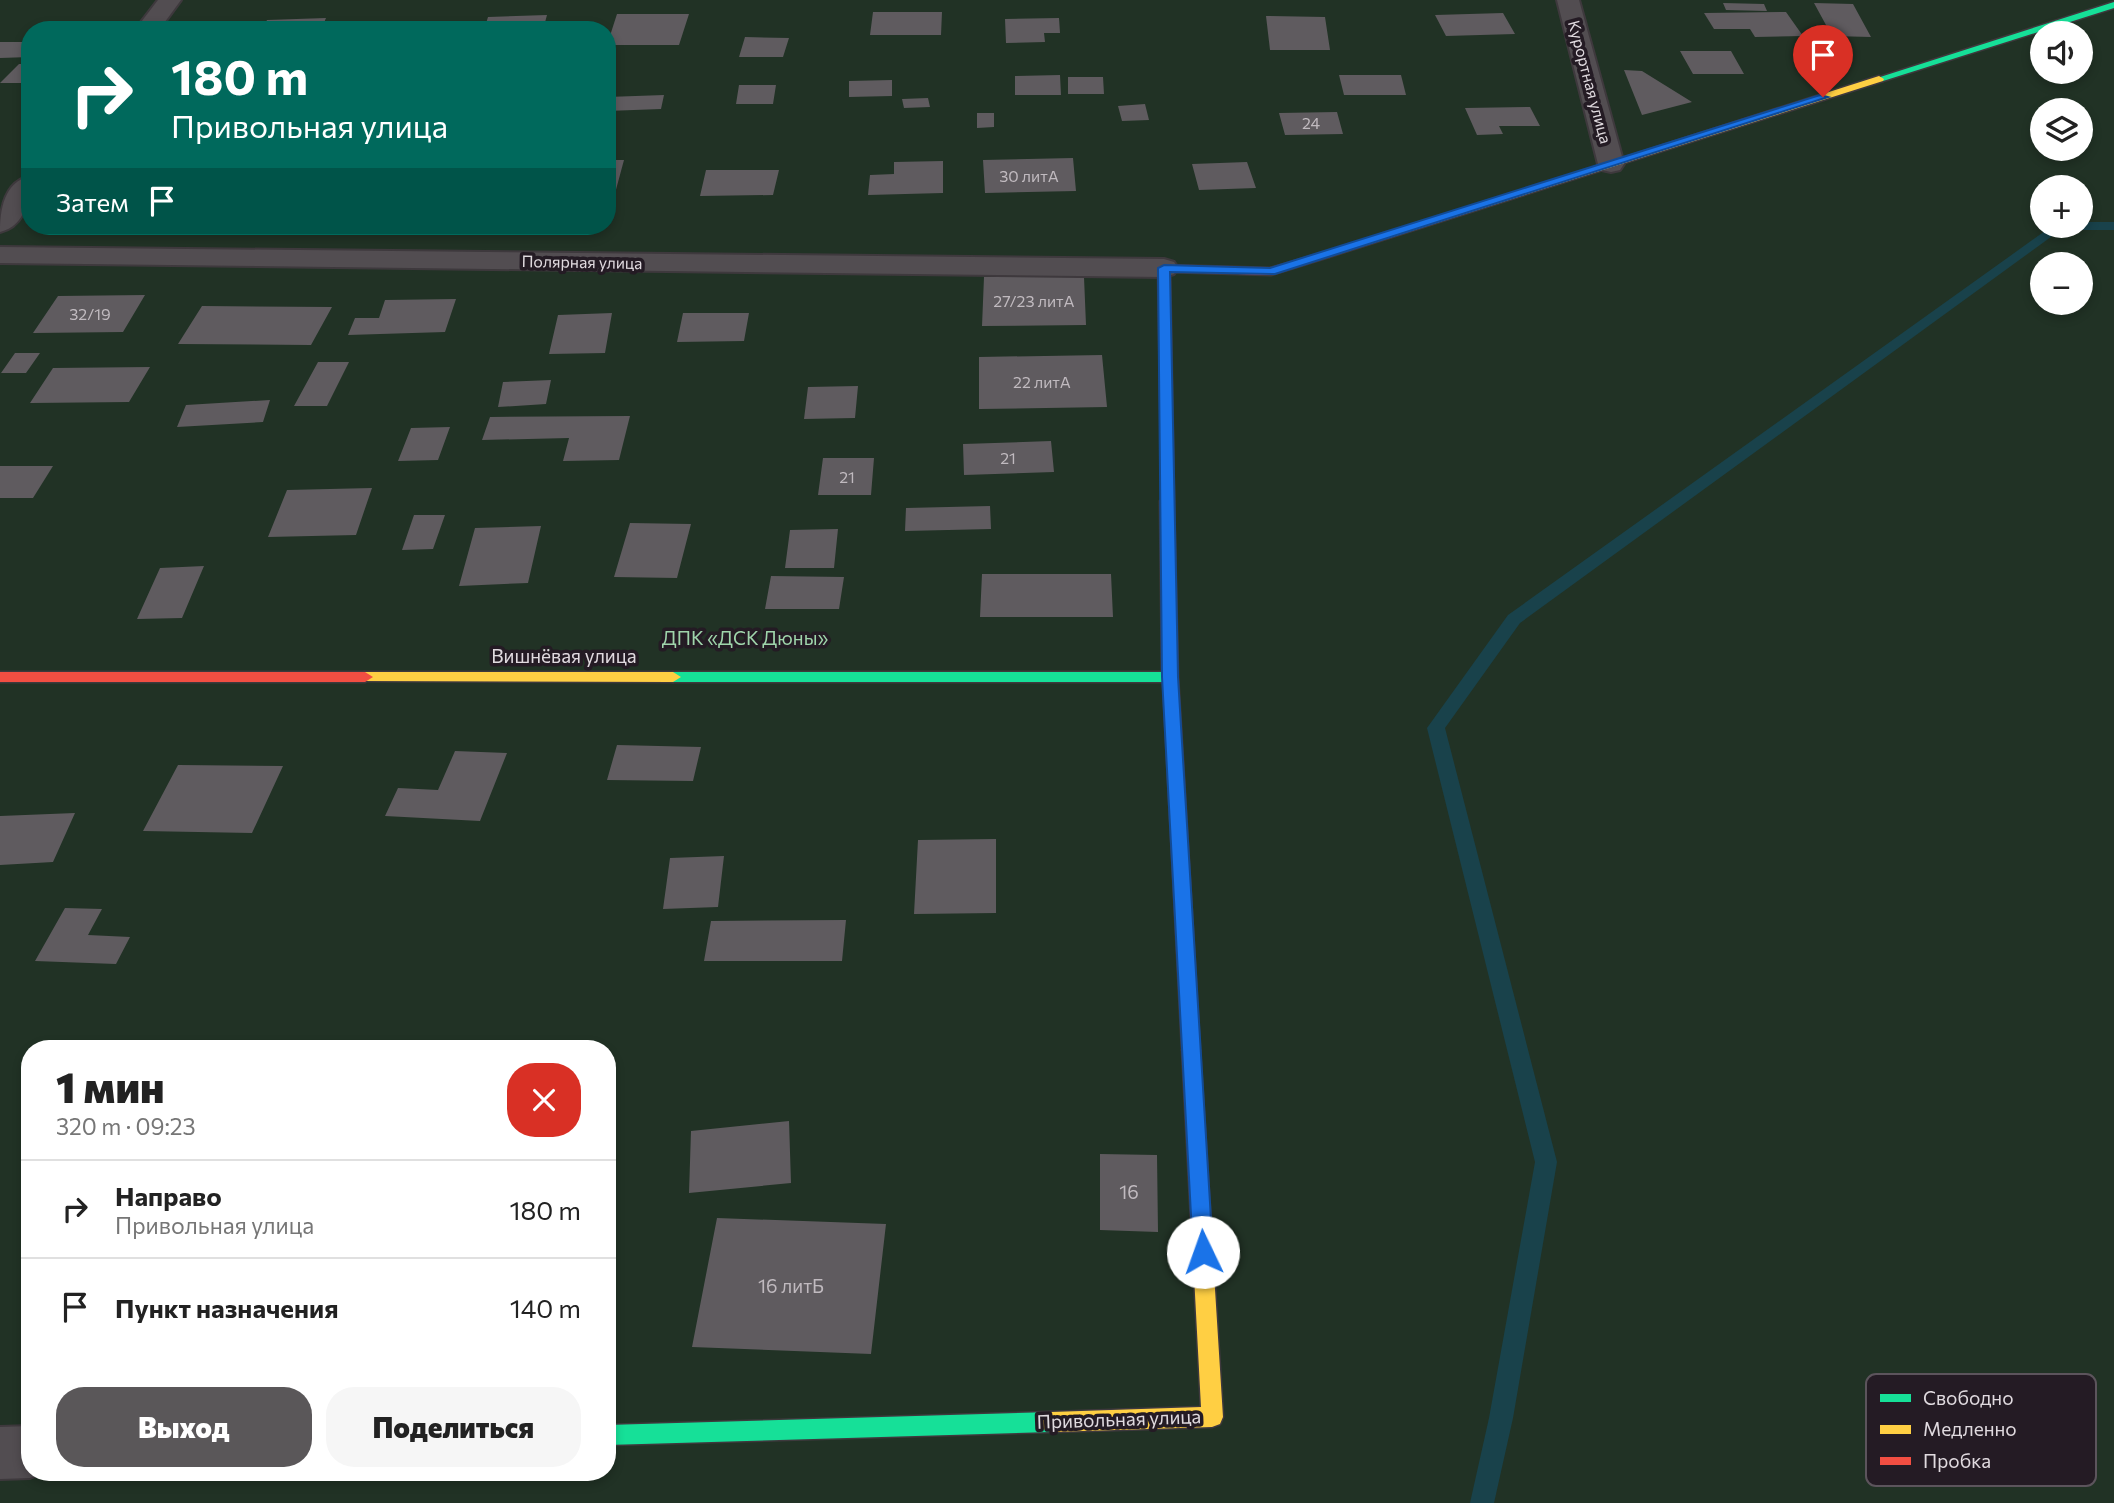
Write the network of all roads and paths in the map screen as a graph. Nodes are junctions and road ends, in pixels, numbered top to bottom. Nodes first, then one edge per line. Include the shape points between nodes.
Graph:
1 (170, 0) edge
2 (1568, 0) edge
3 (2114, 5) edge
4 (154, 21) edge
5 (1611, 164) junction
6 (21, 196) edge
7 (0, 223) edge
8 (0, 255) edge
9 (1164, 268) junction
10 (0, 677) edge
11 (1170, 677) junction
12 (616, 1435) edge
13 (21, 1452) edge
14 (0, 1453) edge

1 - 4 street
2 - 5 street, Курортная улица
3 - 5 street
5 - 9 street via 1271,272
6 - 7 street
8 - 9 street, Полярная улица
9 - 11 street, Привольная улица
10 - 11 street, Вишнёвая улица
11 - 12 street, Привольная улица via 1212,1417
13 - 14 street

